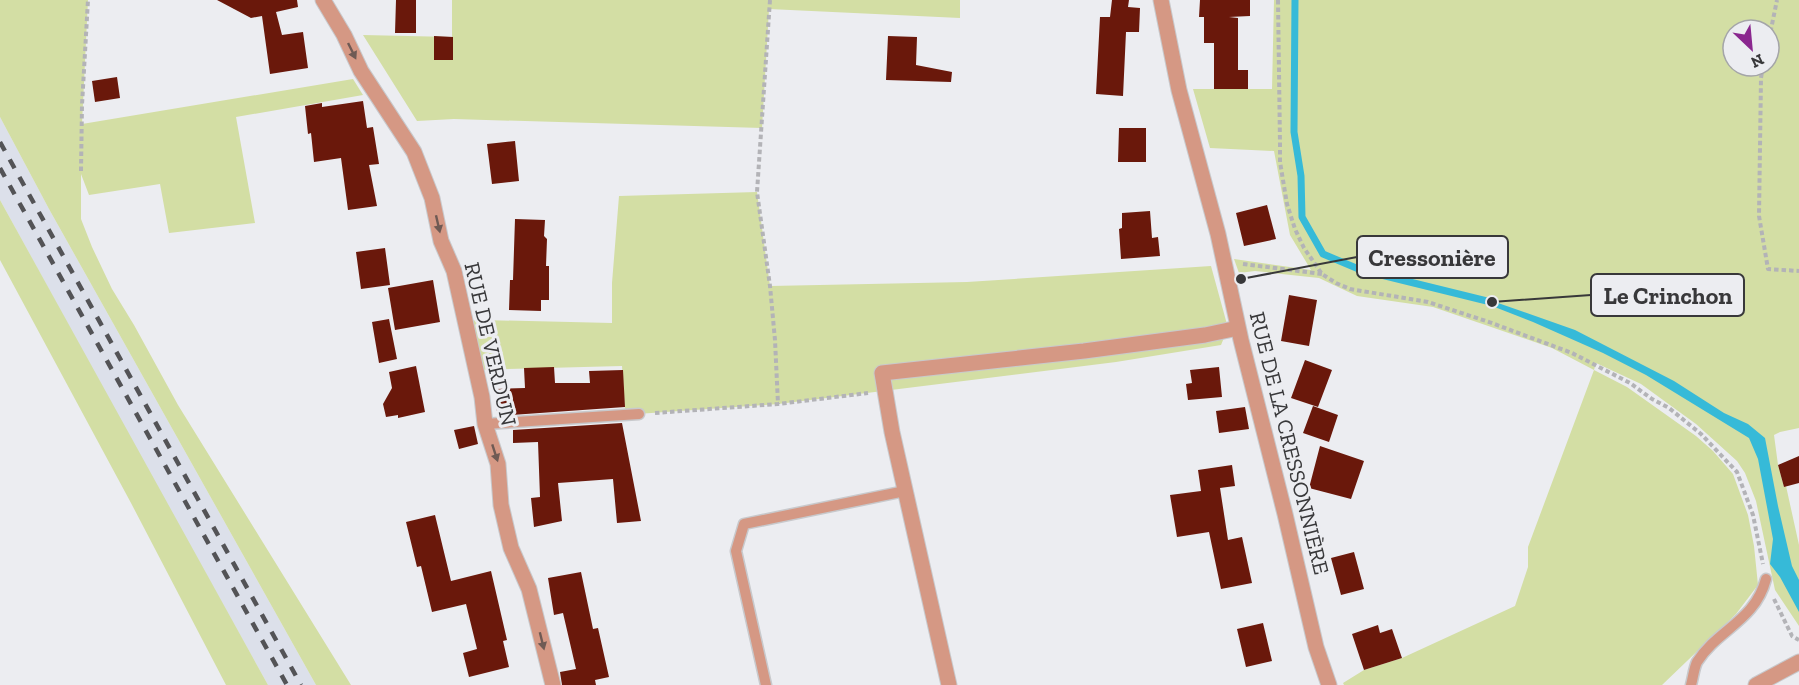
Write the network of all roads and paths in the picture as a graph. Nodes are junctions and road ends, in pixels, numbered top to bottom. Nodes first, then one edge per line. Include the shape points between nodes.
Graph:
1 (88, 0) edge
2 (323, 0) edge
3 (770, 0) edge
4 (1161, 0) edge
5 (1278, 0) edge
6 (1778, 0) edge
7 (1774, 18) edge
8 (1761, 78) edge
9 (81, 171) dead end
10 (1226, 270) junction
11 (1799, 271) edge
12 (1322, 274) junction
13 (1238, 328) junction
14 (778, 404) dead end
15 (639, 414) dead end
16 (485, 424) junction
17 (905, 491) junction
18 (1766, 579) junction
19 (1799, 640) edge
20 (1799, 662) edge
21 (553, 685) edge
22 (766, 685) edge
23 (949, 685) edge
24 (1329, 685) edge
25 (1691, 685) edge
26 (1756, 685) edge

1 - 9 path
2 -> 16 street, RUE DE VERDUN via 361,71 414,152 432,198 441,241 454,271
3 - 14 path via 757,192 770,286
4 - 10 street, RUE DE LA CRESSONNIÈRE via 1179,90
5 - 12 path via 1282,173 1295,230
6 - 7 path
8 - 11 path via 1759,216 1768,269
10 - 12 path via 1235,263
10 - 13 street, RUE DE LA CRESSONNIÈRE
12 - 18 path via 1350,289 1428,302 1549,344 1630,383 1669,408 1737,472 1753,515
13 - 17 street via 1095,350 882,373
13 - 24 street, RUE DE LA CRESSONNIÈRE via 1316,647
15 - 16 lane
16 -> 21 street, RUE DE VERDUN via 498,464 501,505 511,548 529,589
17 - 22 lane via 744,524 736,551
17 - 23 street
18 - 19 path via 1792,636
18 - 25 lane via 1763,592 1745,617 1718,638 1696,663
20 - 26 street

